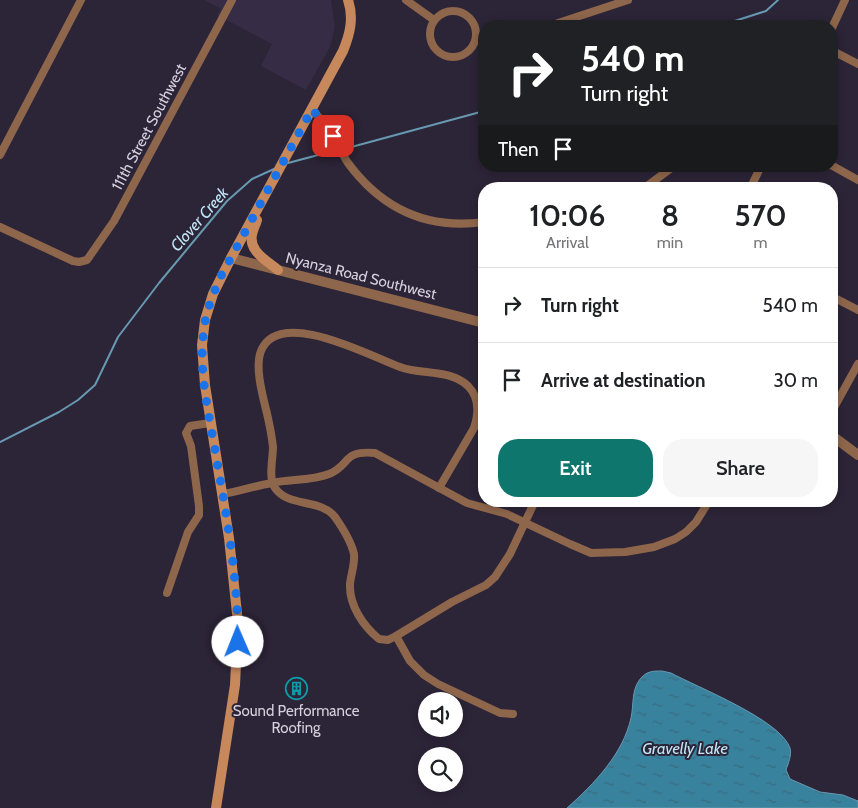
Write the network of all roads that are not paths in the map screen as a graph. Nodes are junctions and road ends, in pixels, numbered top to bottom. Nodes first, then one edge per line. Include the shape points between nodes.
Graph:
1 (81, 0) edge
2 (232, 0) edge
3 (348, 0) edge
4 (406, 0) edge
5 (845, 0) edge
6 (622, 1) edge
7 (434, 20) junction
8 (567, 20) edge
9 (836, 20) edge
10 (475, 40) junction
11 (478, 41) edge
12 (838, 54) edge
13 (858, 64) edge
14 (312, 109) junction
15 (0, 156) edge
16 (838, 169) edge
17 (666, 172) edge
18 (858, 180) edge
19 (652, 182) edge
20 (267, 190) junction
21 (478, 223) edge
22 (0, 227) edge
23 (231, 258) junction
24 (278, 270) junction
25 (838, 300) edge
26 (858, 310) edge
27 (478, 321) edge
28 (858, 364) edge
29 (838, 400) edge
30 (210, 423) junction
31 (838, 440) edge
32 (858, 455) edge
33 (272, 483) junction
34 (440, 488) junction
35 (223, 494) junction
36 (478, 507) edge
37 (480, 507) edge
38 (532, 507) edge
39 (705, 507) edge
40 (526, 522) junction
41 (166, 593) dead end
42 (396, 636) junction
43 (514, 714) dead end
44 (216, 808) edge

1 - 15 street
2 - 22 street, 111th Street Southwest via 114,221 87,260 73,261
3 - 14 main road via 352,17 349,36
4 - 7 street
5 - 9 street
6 - 8 street
7 - 10 street via 447,11 462,12 474,22
7 - 10 street via 430,34 435,49 441,54 463,55
10 - 11 street
12 - 13 street
14 - 20 main road
14 - 21 street via 357,174 378,194 424,220 450,224
16 - 18 street
17 - 19 street
20 - 23 main road
20 - 24 main road via 252,233 252,244 262,258
23 - 24 street, Nyanza Road Southwest
23 - 30 main road via 213,294 205,320 205,385
24 - 27 street, Nyanza Road Southwest
25 - 26 street
28 - 29 street
30 - 35 main road
30 - 41 street via 190,426 186,433 192,446 199,506
31 - 32 street
33 - 34 street via 325,475 351,456 364,452 375,453
33 - 34 street via 273,445 259,365 265,344 290,333 335,341 410,371 456,378 469,386 478,406 474,428
33 - 35 street
33 - 42 street via 282,495 322,507 334,517 354,553 350,585 356,611 379,639 388,640
34 - 36 street
35 - 44 main road via 237,606 238,642 235,685
37 - 40 street
38 - 40 street
39 - 40 street via 682,535 654,547 625,552 591,553
40 - 42 street via 510,554 486,585
42 - 43 street via 410,661 424,675 500,713

